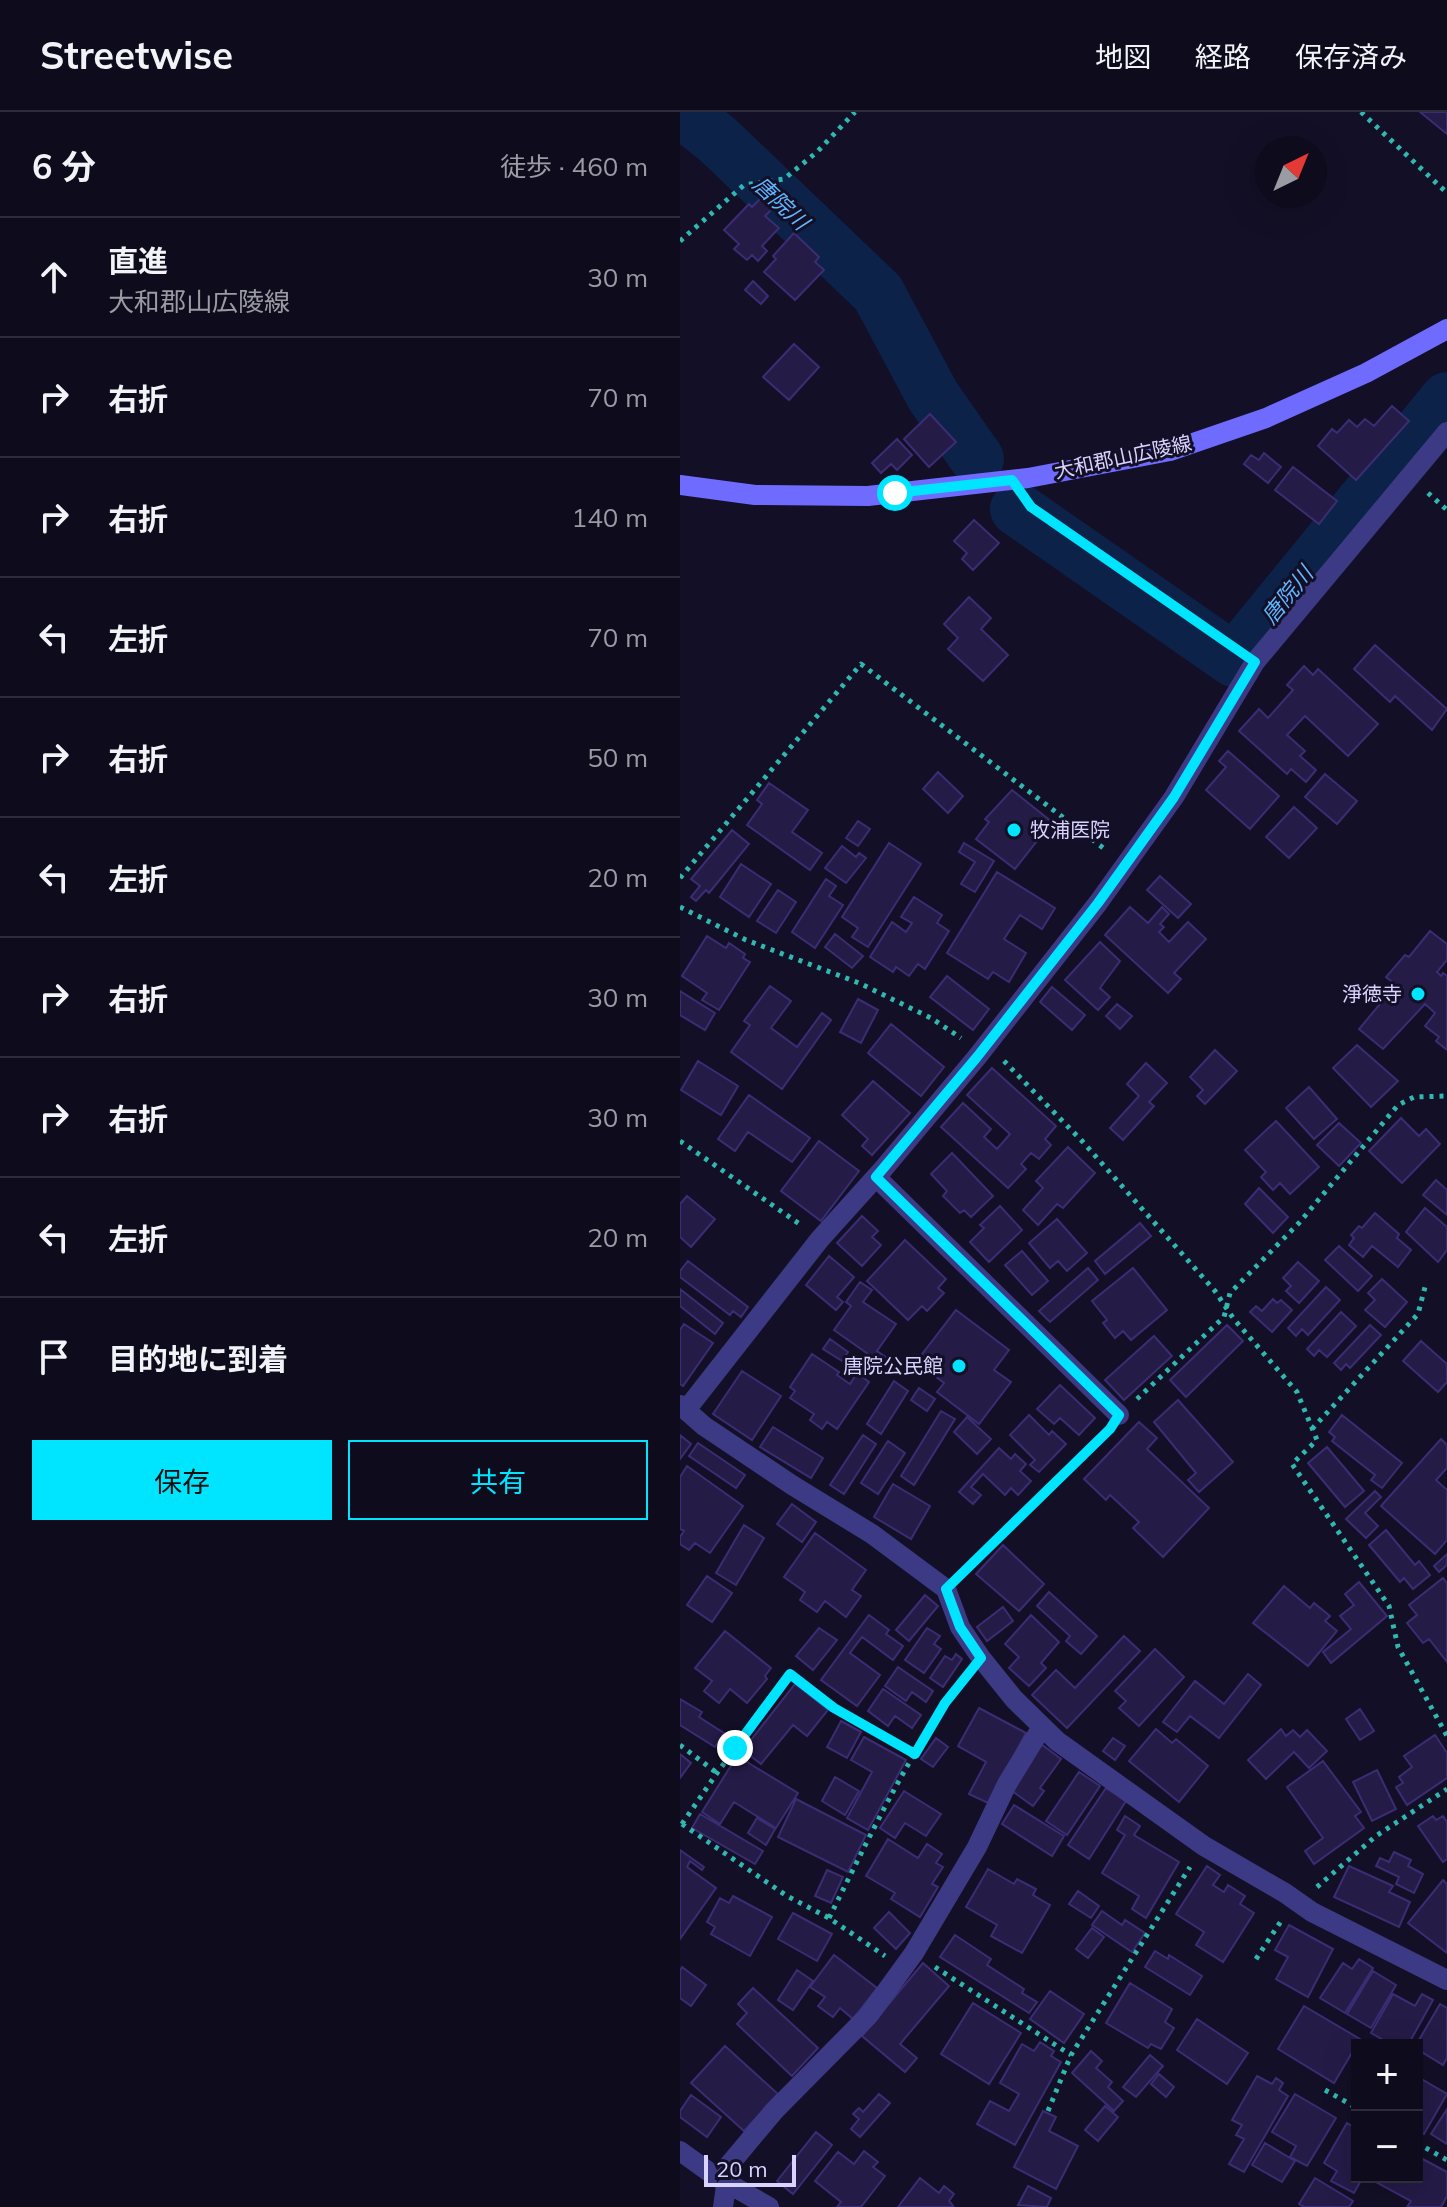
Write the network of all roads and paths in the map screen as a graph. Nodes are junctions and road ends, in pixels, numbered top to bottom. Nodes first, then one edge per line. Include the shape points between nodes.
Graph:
1 (855, 112) edge
2 (1361, 112) edge
3 (1447, 193) edge
4 (680, 241) edge
5 (1447, 329) edge
6 (1447, 432) edge
7 (1012, 480) junction
8 (680, 485) edge
9 (1255, 662) junction
10 (1125, 865) junction
11 (680, 878) edge
12 (680, 907) edge
13 (984, 1047) junction
14 (1447, 1096) edge
15 (680, 1141) edge
16 (876, 1177) junction
17 (820, 1239) junction
18 (1425, 1287) dead end
19 (1226, 1308) junction
20 (683, 1408) edge
21 (1119, 1415) junction
22 (1312, 1429) junction
23 (946, 1589) junction
24 (981, 1658) junction
25 (1042, 1727) junction
26 (1447, 1736) edge
27 (680, 1745) edge
28 (915, 1754) junction
29 (717, 1773) junction
30 (1447, 1789) edge
31 (681, 1824) edge
32 (1204, 1846) junction
33 (1299, 1903) junction
34 (829, 1918) junction
35 (1256, 1959) dead end
36 (908, 1960) junction
37 (1447, 1980) edge
38 (1071, 2055) junction
39 (1325, 2090) dead end
40 (1351, 2105) edge
41 (1048, 2111) dead end
42 (1423, 2146) edge
43 (680, 2151) edge
44 (1447, 2160) edge
45 (726, 2181) junction
46 (723, 2207) edge
47 (769, 2207) edge

1 - 4 path via 784,179 744,185
2 - 3 path
5 - 7 main road, 大和郡山広陵線 via 1266,418 1170,451
6 - 9 street
7 - 8 main road, 大和郡山広陵線 via 868,496 755,495
7 - 9 path via 1031,507
9 - 10 street via 1174,797
10 - 11 path via 861,664
10 - 13 street
12 - 13 path via 746,940 859,983 931,1018 973,1046
13 - 16 street
13 - 19 path via 994,1050 1082,1141
14 - 19 path via 1414,1097 1398,1105 1299,1223 1230,1293
15 - 17 path
16 - 17 street
16 - 21 street
17 - 20 street
18 - 22 path via 1418,1314
19 - 21 path via 1224,1317
19 - 22 path via 1297,1392
20 - 23 street
21 - 23 path
22 - 26 path via 1317,1440 1292,1464 1389,1606 1398,1647
23 - 24 street via 960,1627
24 - 25 street
24 - 28 path via 945,1703
25 - 32 street
25 - 36 street
27 - 29 path
28 - 29 path via 834,1708 790,1674
28 - 34 path
29 - 31 path
30 - 33 path via 1376,1836
31 - 34 path
32 - 33 street
32 - 38 path
33 - 35 path via 1285,1914
33 - 37 street
34 - 36 path
36 - 38 path
36 - 45 street via 869,2015 729,2165
38 - 41 path
39 - 40 path
42 - 44 path
43 - 45 street
45 - 46 street
45 - 47 street

